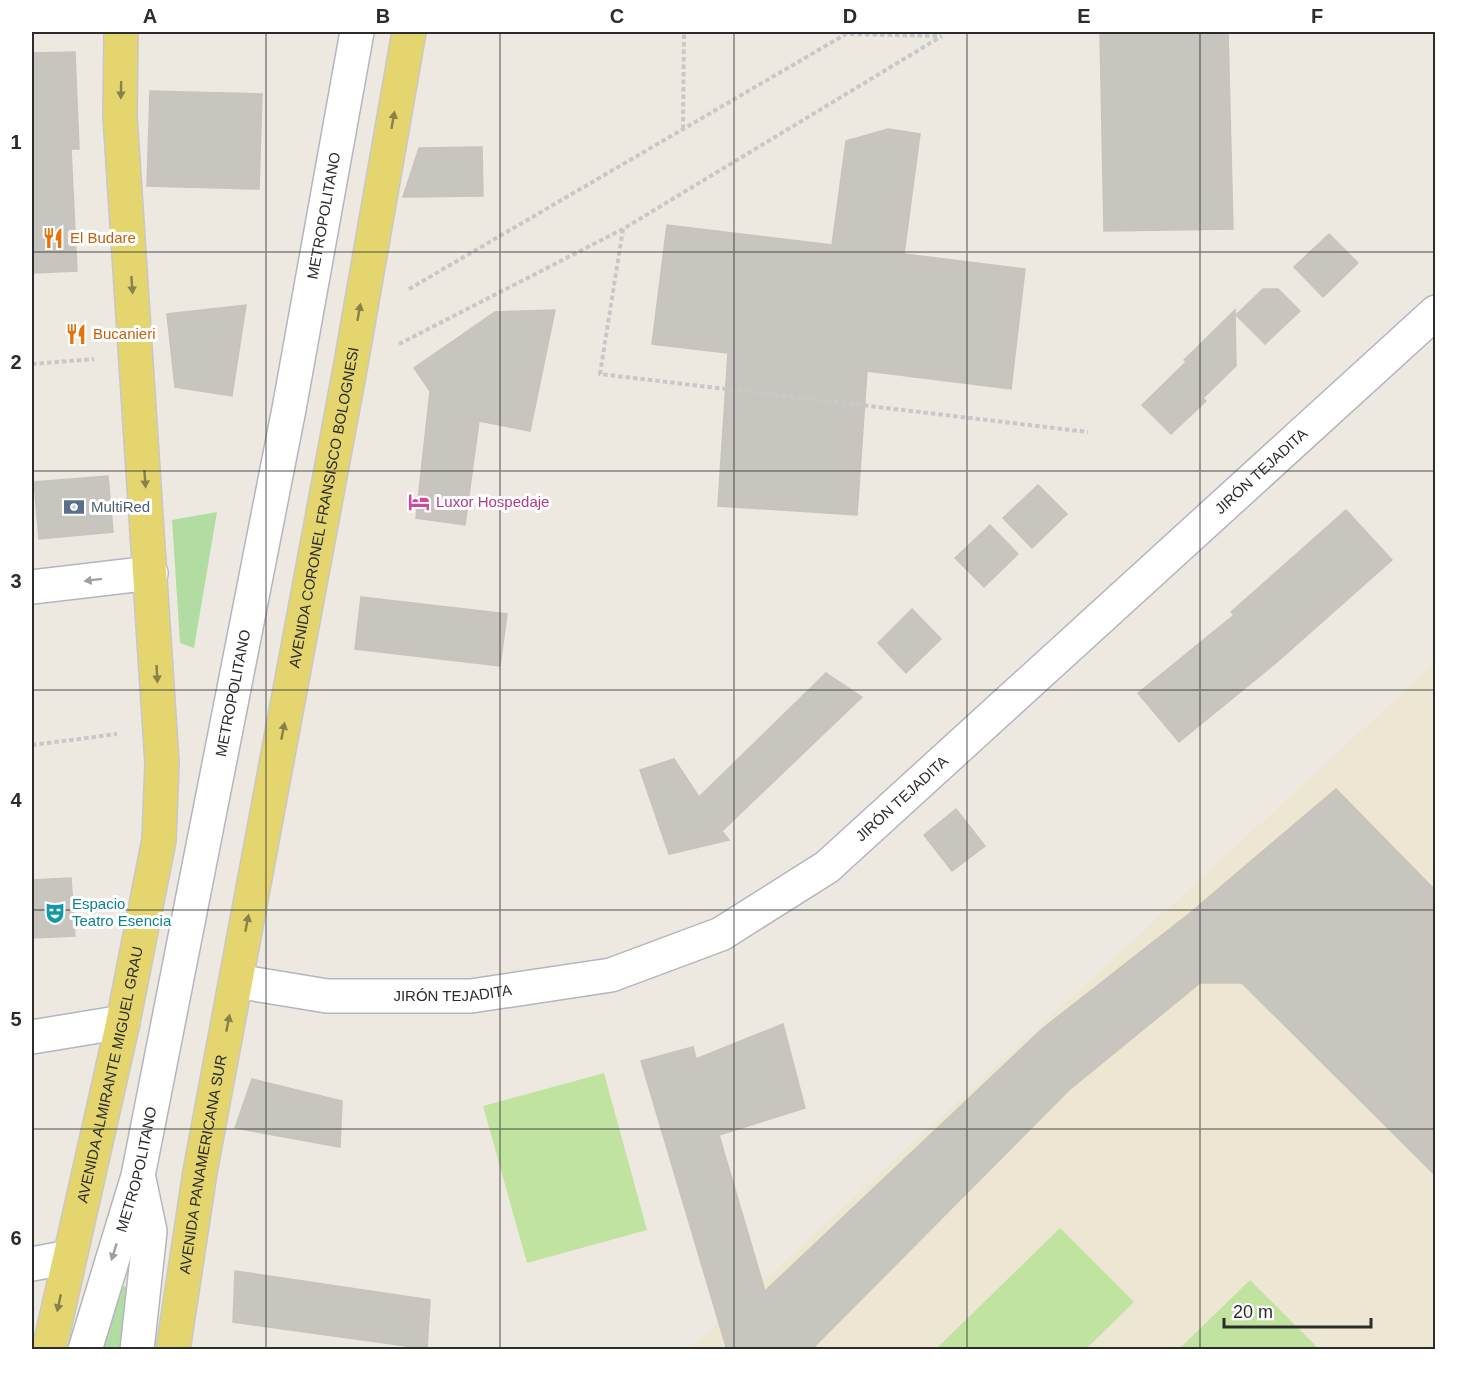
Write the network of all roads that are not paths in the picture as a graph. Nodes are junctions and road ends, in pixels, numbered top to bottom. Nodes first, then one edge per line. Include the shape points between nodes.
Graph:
1 (122, 32) edge
2 (357, 32) edge
3 (409, 32) edge
4 (1436, 312) edge
5 (151, 573) junction
6 (32, 587) edge
7 (236, 981) junction
8 (123, 1022) junction
9 (32, 1037) edge
10 (138, 1176) junction
11 (69, 1257) junction
12 (32, 1264) edge
13 (49, 1350) edge
14 (85, 1350) edge
15 (137, 1350) edge
16 (173, 1350) edge

1 -> 5 main road, AVENIDA ALMIRANTE MIGUEL GRAU via 120,116
2 - 10 street, METROPOLITANO via 290,410
7 -> 3 main road, AVENIDA CORONEL FRANSISCO BOLOGNESI
4 - 7 street, JIRÓN TEJADITA via 827,867 721,933 611,975 471,996 327,996
5 -> 6 street
5 -> 8 main road, AVENIDA ALMIRANTE MIGUEL GRAU via 162,763 159,840
16 -> 7 main road, AVENIDA PANAMERICANA SUR via 200,1172
8 - 9 street
8 - 11 main road, AVENIDA ALMIRANTE MIGUEL GRAU
10 -> 14 street, METROPOLITANO
10 - 15 street via 150,1232
11 - 12 street
11 -> 13 main road

